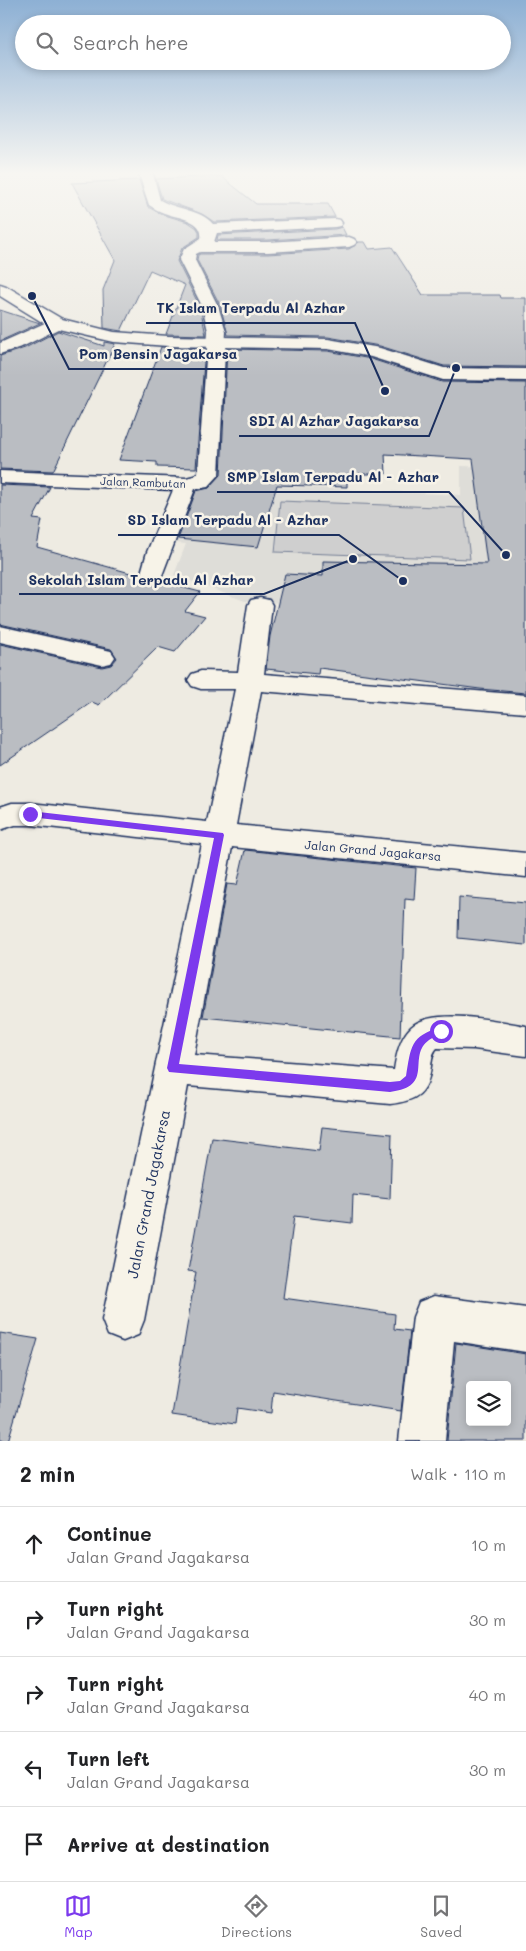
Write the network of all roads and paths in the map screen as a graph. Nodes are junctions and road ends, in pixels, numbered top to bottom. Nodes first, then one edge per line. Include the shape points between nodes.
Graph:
1 (206, 241) edge
2 (349, 242) dead end
3 (197, 246) junction
4 (0, 289) edge
5 (56, 322) junction
6 (218, 341) junction
7 (0, 349) edge
8 (526, 375) edge
9 (0, 476) edge
10 (186, 484) junction
11 (153, 574) dead end
12 (260, 605) dead end
13 (0, 634) edge
14 (102, 657) dead end
15 (201, 680) dead end
16 (250, 681) junction
17 (526, 704) edge
18 (0, 819) edge
19 (220, 835) junction
20 (526, 865) edge
21 (526, 1040) edge
22 (173, 1068) junction
23 (123, 1320) dead end
24 (526, 1330) edge
25 (422, 1441) edge

1 - 3 street
2 - 3 street via 268,247
3 - 6 street via 189,252 187,260 214,316
4 - 5 street
5 - 6 street via 139,340
5 - 7 street
6 - 8 street via 328,344 374,352 443,374
6 - 10 street, Jalan Rambutan via 208,476 200,482
9 - 10 street, Jalan Rambutan
10 - 11 street
12 - 16 street, Jalan Grand Jagakarsa
13 - 14 street
15 - 16 street
16 - 17 street
16 - 19 street, Jalan Grand Jagakarsa
18 - 19 street, Jalan Grand Jagakarsa via 12,814 30,814
19 - 20 street, Jalan Grand Jagakarsa
19 - 22 street, Jalan Grand Jagakarsa
21 - 22 street via 441,1031 426,1036 416,1049 411,1079 402,1086 390,1087
22 - 23 street, Jalan Grand Jagakarsa
24 - 25 street via 434,1317

